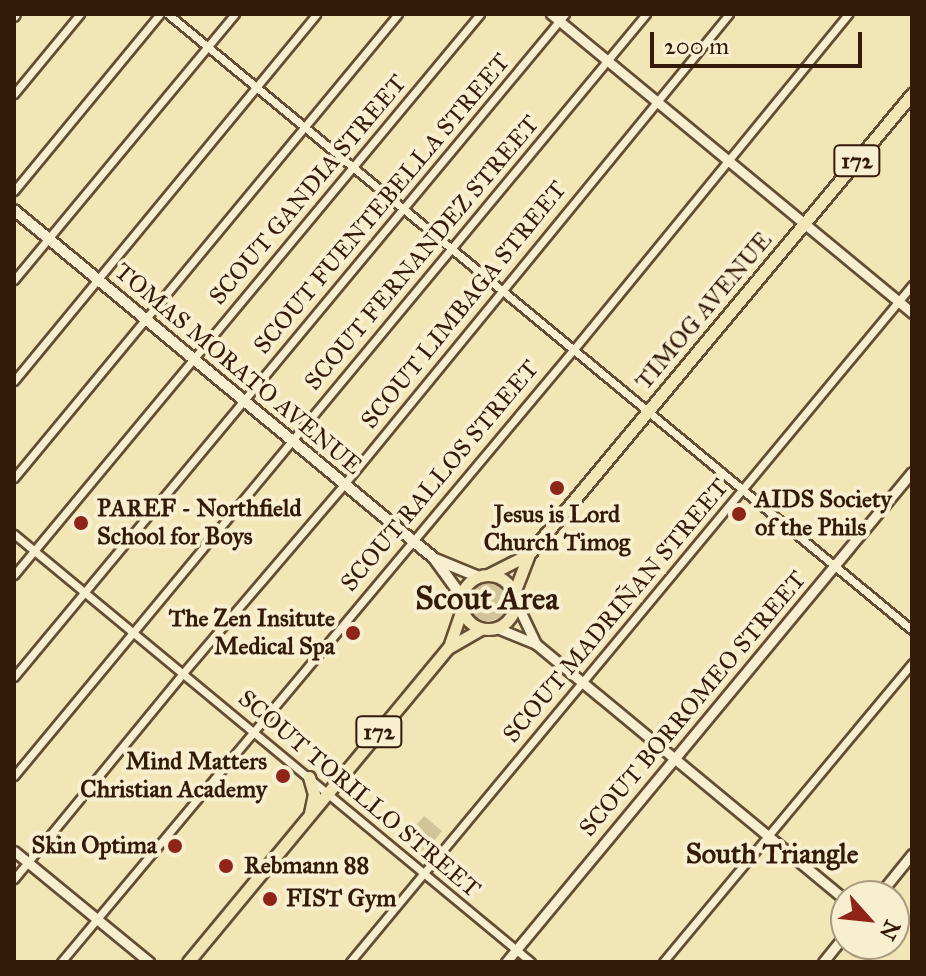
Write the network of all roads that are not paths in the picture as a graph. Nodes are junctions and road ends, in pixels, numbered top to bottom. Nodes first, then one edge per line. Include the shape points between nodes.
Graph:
1 (80, 14) edge
2 (160, 14) edge
3 (168, 14) edge
4 (235, 14) edge
5 (316, 14) edge
6 (398, 14) edge
7 (480, 14) edge
8 (646, 14) edge
9 (729, 14) edge
10 (848, 14) edge
11 (558, 16) edge
12 (207, 47) junction
13 (608, 60) junction
14 (256, 86) junction
15 (14, 94) edge
16 (912, 94) edge
17 (656, 100) junction
18 (305, 127) junction
19 (729, 161) junction
20 (353, 167) junction
21 (14, 191) edge
22 (403, 209) junction
23 (14, 210) edge
24 (805, 224) junction
25 (49, 239) junction
26 (452, 248) junction
27 (14, 280) edge
28 (99, 280) junction
29 (912, 285) edge
30 (502, 290) junction
31 (898, 301) junction
32 (912, 313) edge
33 (147, 320) junction
34 (574, 349) junction
35 (195, 360) junction
36 (14, 381) edge
37 (245, 401) junction
38 (650, 411) junction
39 (293, 441) junction
40 (912, 472) edge
41 (14, 478) edge
42 (345, 483) junction
43 (743, 489) junction
44 (14, 534) edge
45 (411, 539) junction
46 (34, 551) junction
47 (529, 554) junction
48 (435, 559) junction
49 (834, 565) junction
50 (14, 575) edge
51 (483, 576) junction
52 (84, 592) junction
53 (514, 596) junction
54 (462, 603) junction
55 (497, 628) junction
56 (481, 629) junction
57 (912, 630) edge
58 (133, 634) junction
59 (536, 644) junction
60 (448, 648) junction
61 (912, 663) edge
62 (183, 673) junction
63 (14, 677) edge
64 (583, 682) junction
65 (253, 732) junction
66 (675, 758) junction
67 (14, 776) edge
68 (309, 777) junction
69 (328, 793) junction
70 (309, 817) junction
71 (769, 836) junction
72 (14, 851) edge
73 (912, 854) edge
74 (28, 862) junction
75 (424, 874) junction
76 (14, 879) edge
77 (891, 880) edge
78 (830, 887) edge
79 (97, 919) junction
80 (516, 950) junction
81 (61, 962) edge
82 (149, 962) edge
83 (188, 962) edge
84 (350, 962) edge
85 (506, 962) edge
86 (531, 962) edge
87 (663, 962) edge

1 - 15 street
2 - 21 street
3 - 12 street
4 - 12 street
5 - 14 street
6 - 18 street
7 - 20 street, SCOUT GANDIA STREET
8 - 13 street, SCOUT FERNANDEZ STREET
9 - 17 street, SCOUT LIMBAGA STREET
10 - 19 street, SCOUT RALLOS STREET
11 - 13 street
11 - 22 street, SCOUT FUENTEBELLA STREET
12 - 14 street
12 - 25 street
13 - 17 street
13 - 26 street, SCOUT FERNANDEZ STREET
14 - 18 street
14 - 28 street
16 - 24 main road, TIMOG AVENUE / 172
17 - 19 street
17 - 30 street, SCOUT LIMBAGA STREET
18 - 20 street
18 - 33 street
19 - 24 street
19 - 34 street, SCOUT RALLOS STREET
20 - 22 street
20 - 35 street, SCOUT GANDIA STREET
22 - 26 street
22 - 37 street, SCOUT FUENTEBELLA STREET
23 - 25 main road, TOMAS MORATO AVENUE
24 - 31 street
24 - 38 main road, TIMOG AVENUE / 172
25 - 27 street
25 - 28 main road, TOMAS MORATO AVENUE
26 - 30 street
26 - 39 street, SCOUT FERNANDEZ STREET
28 - 33 main road, TOMAS MORATO AVENUE
28 - 36 street
29 - 31 street, SCOUT MADRIÑAN STREET
30 - 34 street
30 - 42 street, SCOUT LIMBAGA STREET
31 - 32 street
31 - 43 street, SCOUT MADRIÑAN STREET
33 - 35 main road, TOMAS MORATO AVENUE
33 - 41 street
34 - 38 street
34 - 45 street, SCOUT RALLOS STREET
35 - 37 main road, TOMAS MORATO AVENUE
35 - 46 street, SCOUT GANDIA STREET
37 - 39 main road, TOMAS MORATO AVENUE
37 - 52 street, SCOUT FUENTEBELLA STREET
38 - 43 street
38 - 47 main road, TIMOG AVENUE / 172
39 - 42 main road, TOMAS MORATO AVENUE
39 - 58 street, SCOUT FERNANDEZ STREET
40 - 49 street, SCOUT BORROMEO STREET
42 - 45 main road, TOMAS MORATO AVENUE
42 - 62 street, SCOUT LIMBAGA STREET
43 - 49 street
43 - 64 street, SCOUT MADRIÑAN STREET
44 - 46 street, SCOUT TORILLO STREET
45 - 48 main road, TOMAS MORATO AVENUE
45 - 65 street, SCOUT RALLOS STREET
46 - 50 street, SCOUT GANDIA STREET
46 - 52 street, SCOUT TORILLO STREET
47 - 51 main road, TIMOG AVENUE / 172
47 - 53 main road, TIMOG AVENUE / 172
48 - 51 main road, TOMAS MORATO AVENUE
48 - 54 main road, TOMAS MORATO AVENUE
49 - 57 street
49 - 66 street, SCOUT BORROMEO STREET
51 - 53 main road via 504,580
51 - 54 main road, 172 via 468,585
52 - 58 street, SCOUT TORILLO STREET
52 - 63 street, SCOUT FUENTEBELLA STREET
53 - 55 main road, 172 via 510,618
53 - 59 street
54 - 56 main road via 468,620
54 - 60 main road, 172
55 - 56 main road, 172
55 - 59 street
56 - 60 main road, 172
58 - 62 street, SCOUT TORILLO STREET
58 - 67 street, SCOUT FERNANDEZ STREET
59 - 64 street
60 - 69 main road, 172
61 - 71 street
62 - 65 street, SCOUT TORILLO STREET
62 - 74 street, SCOUT LIMBAGA STREET
64 - 66 street
64 - 75 street, SCOUT MADRIÑAN STREET
65 - 68 street, SCOUT TORILLO STREET
65 - 79 street, SCOUT RALLOS STREET
66 - 71 street
66 - 80 street, SCOUT BORROMEO STREET
68 - 69 street, SCOUT TORILLO STREET
68 - 70 main road via 314,797
69 - 70 main road, 172
69 - 75 street, SCOUT TORILLO STREET
70 - 83 main road, 172
71 - 78 street
71 - 87 street
72 - 74 street
73 - 77 street
74 - 76 street, SCOUT LIMBAGA STREET
74 - 79 street
75 - 80 street, SCOUT TORILLO STREET
75 - 84 street, SCOUT MADRIÑAN STREET
79 - 81 street, SCOUT RALLOS STREET
79 - 82 street
80 - 85 street, SCOUT BORROMEO STREET
80 - 86 street, SCOUT TORILLO STREET

